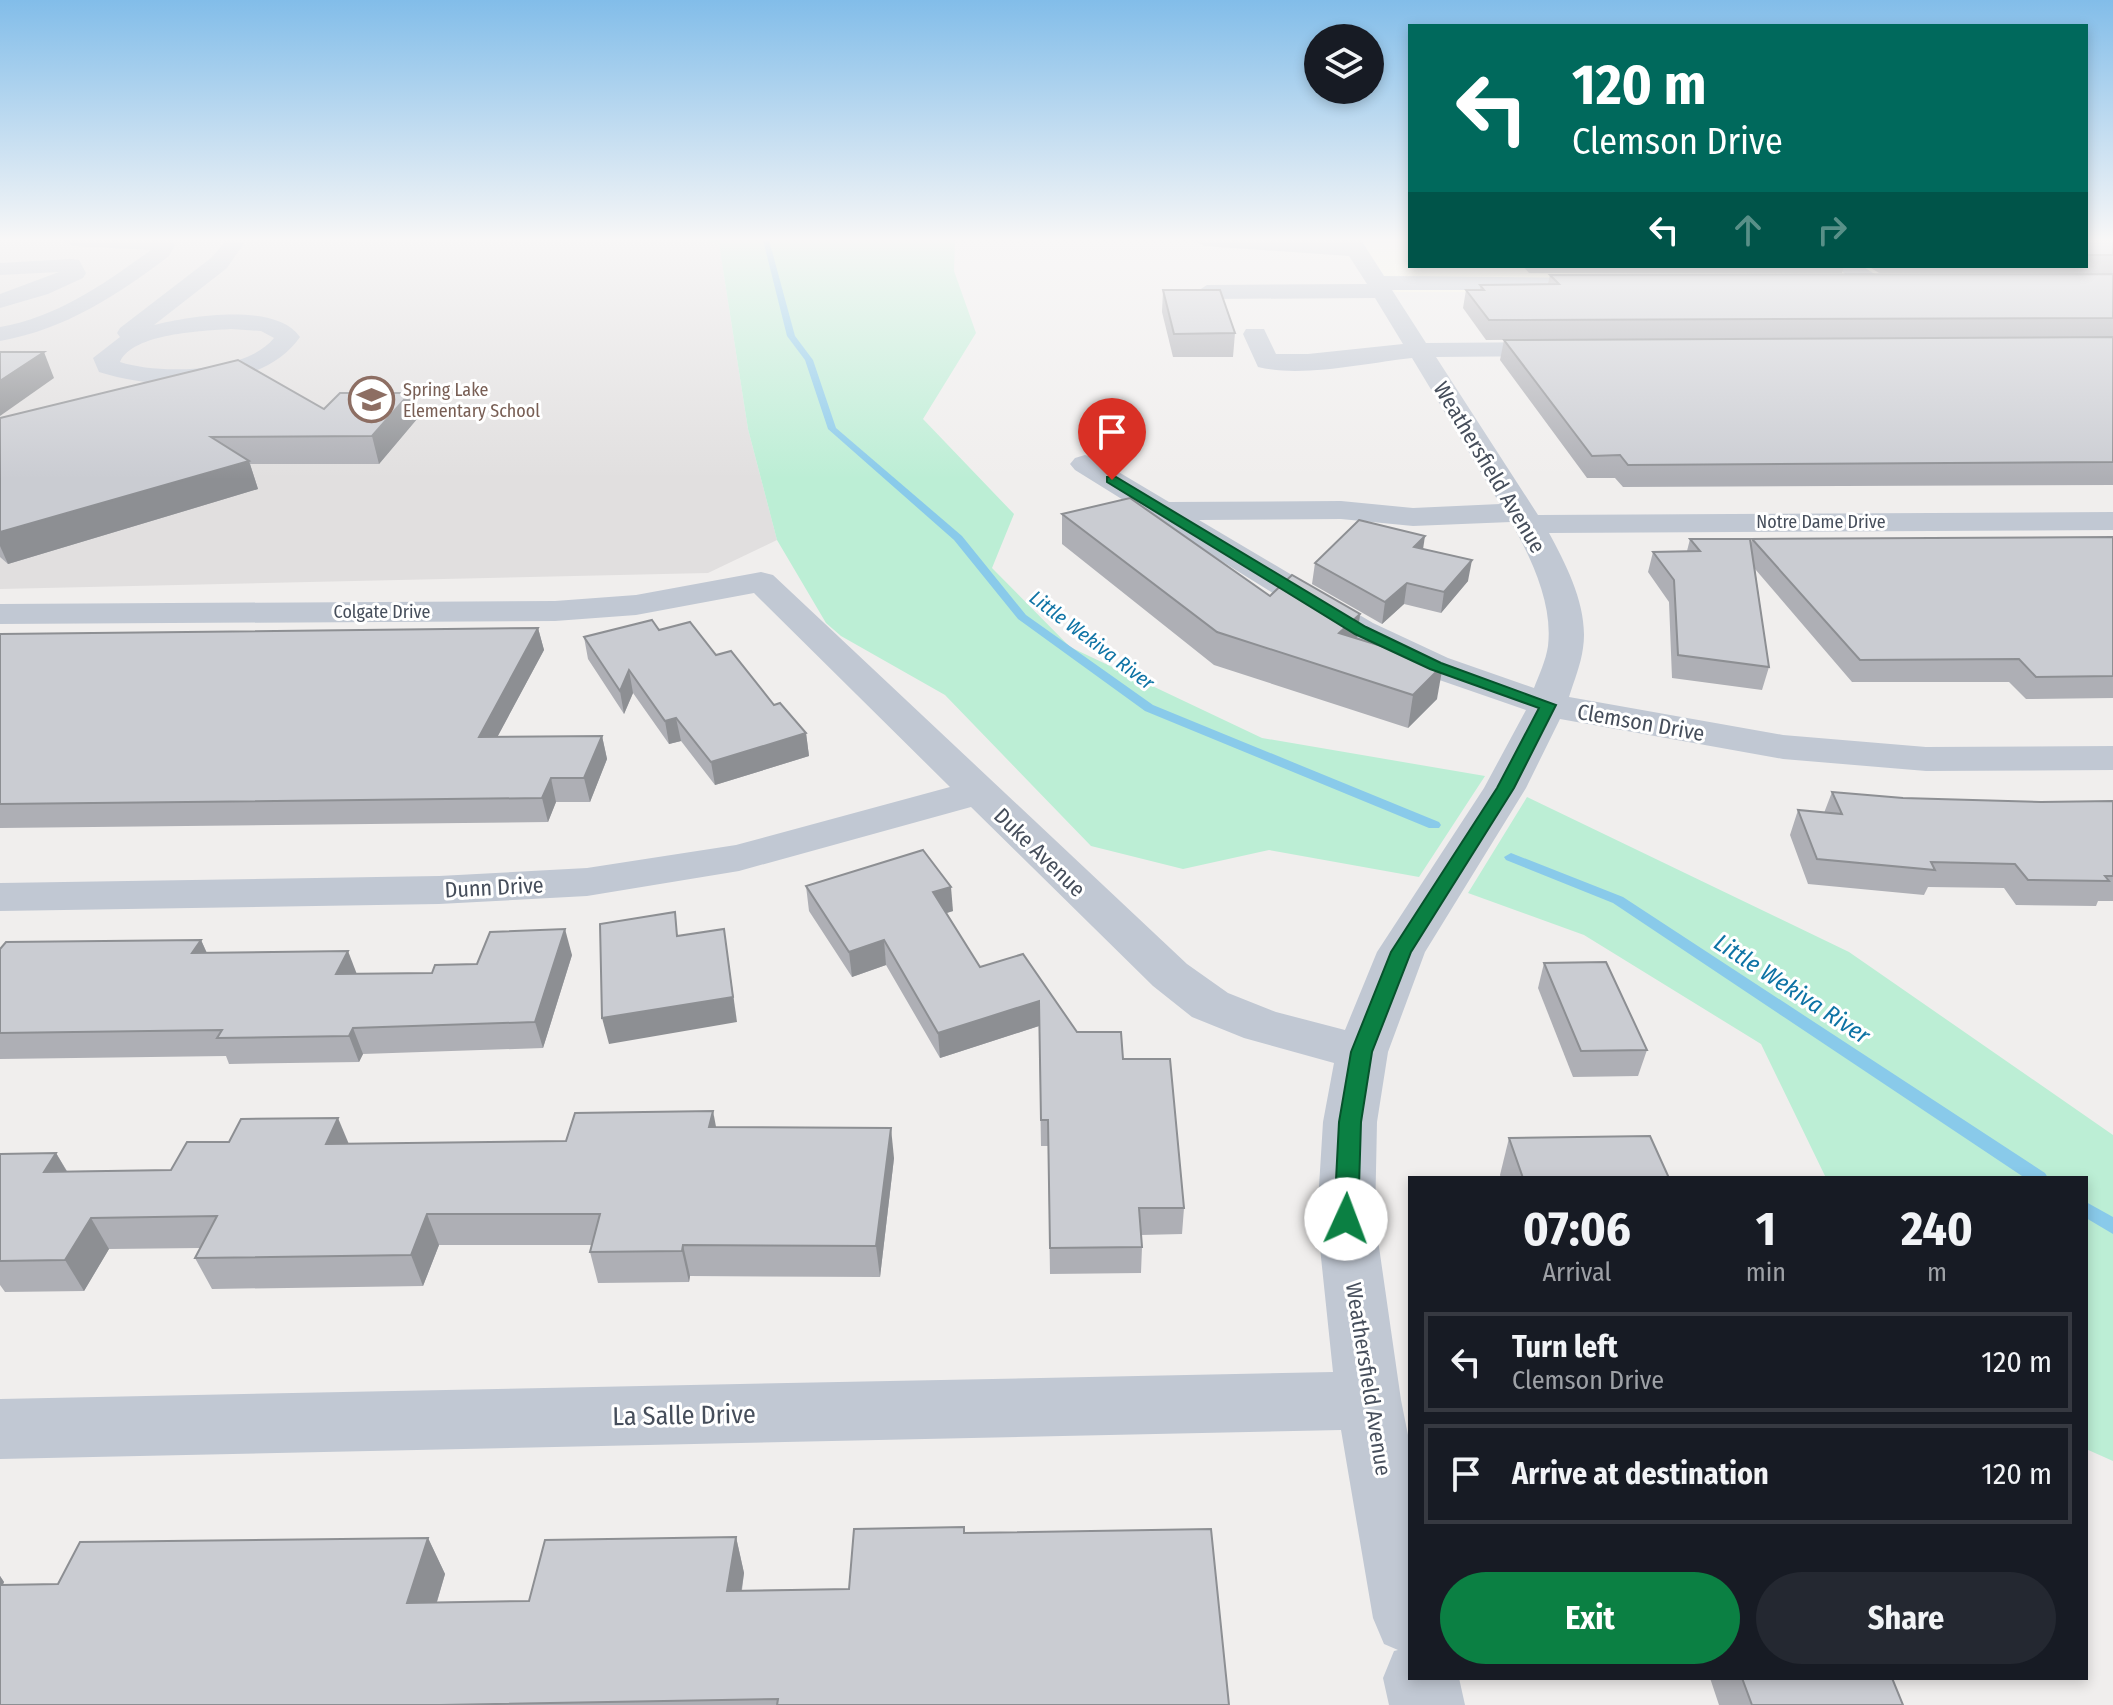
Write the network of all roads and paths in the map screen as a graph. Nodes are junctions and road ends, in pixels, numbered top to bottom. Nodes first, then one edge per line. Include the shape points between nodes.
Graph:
1 (57, 320) edge
2 (90, 320) edge
3 (146, 320) edge
4 (254, 320) edge
5 (1399, 320) edge
6 (259, 323) junction
7 (0, 334) edge
8 (1255, 334) dead end
9 (283, 347) junction
10 (116, 348) junction
11 (1592, 349) edge
12 (1418, 350) junction
13 (35, 351) edge
14 (1085, 464) dead end
15 (1302, 510) junction
16 (1164, 511) junction
17 (2113, 521) edge
18 (1528, 524) junction
19 (1241, 558) junction
20 (761, 582) joint
21 (0, 614) edge
22 (1548, 705) junction
23 (2113, 758) edge
24 (978, 792) junction
25 (0, 897) edge
26 (1362, 1052) junction
27 (1368, 1400) junction
28 (0, 1429) edge
29 (1408, 1608) edge
30 (1421, 1680) edge
31 (1427, 1705) edge

1 - 7 street
2 - 13 street via 61,341
3 - 10 street
4 - 6 street
5 - 12 street, Weathersfield Avenue
6 - 9 street via 288,337
6 - 10 street via 166,330
8 - 12 street via 1267,362
9 - 10 street
9 - 10 street via 242,366 176,377 122,374 108,367 106,358
11 - 12 street
12 - 18 street, Weathersfield Avenue
14 - 16 street, Clemson Drive
15 - 16 street, Notre Dame Drive
15 - 18 street, Notre Dame Drive via 1390,516 1460,532
15 - 19 street
16 - 19 street, Clemson Drive
17 - 18 street, Notre Dame Drive
18 - 22 street, Weathersfield Avenue via 1562,603 1566,646
19 - 22 street, Clemson Drive via 1360,631 1435,666
20 - 21 street, Colgate Drive via 636,605 555,611
20 - 24 street, Duke Avenue
22 - 23 street, Clemson Drive via 1783,747 1926,759
22 - 26 street, Weathersfield Avenue via 1505,788 1401,952
24 - 25 street, Dunn Drive via 739,858 587,882
24 - 26 street, Duke Avenue via 1170,975 1210,1005 1262,1026
26 - 27 street, Weathersfield Avenue via 1350,1122 1346,1219
27 - 28 street, La Salle Drive
27 - 29 street, Weathersfield Avenue
30 - 31 street

